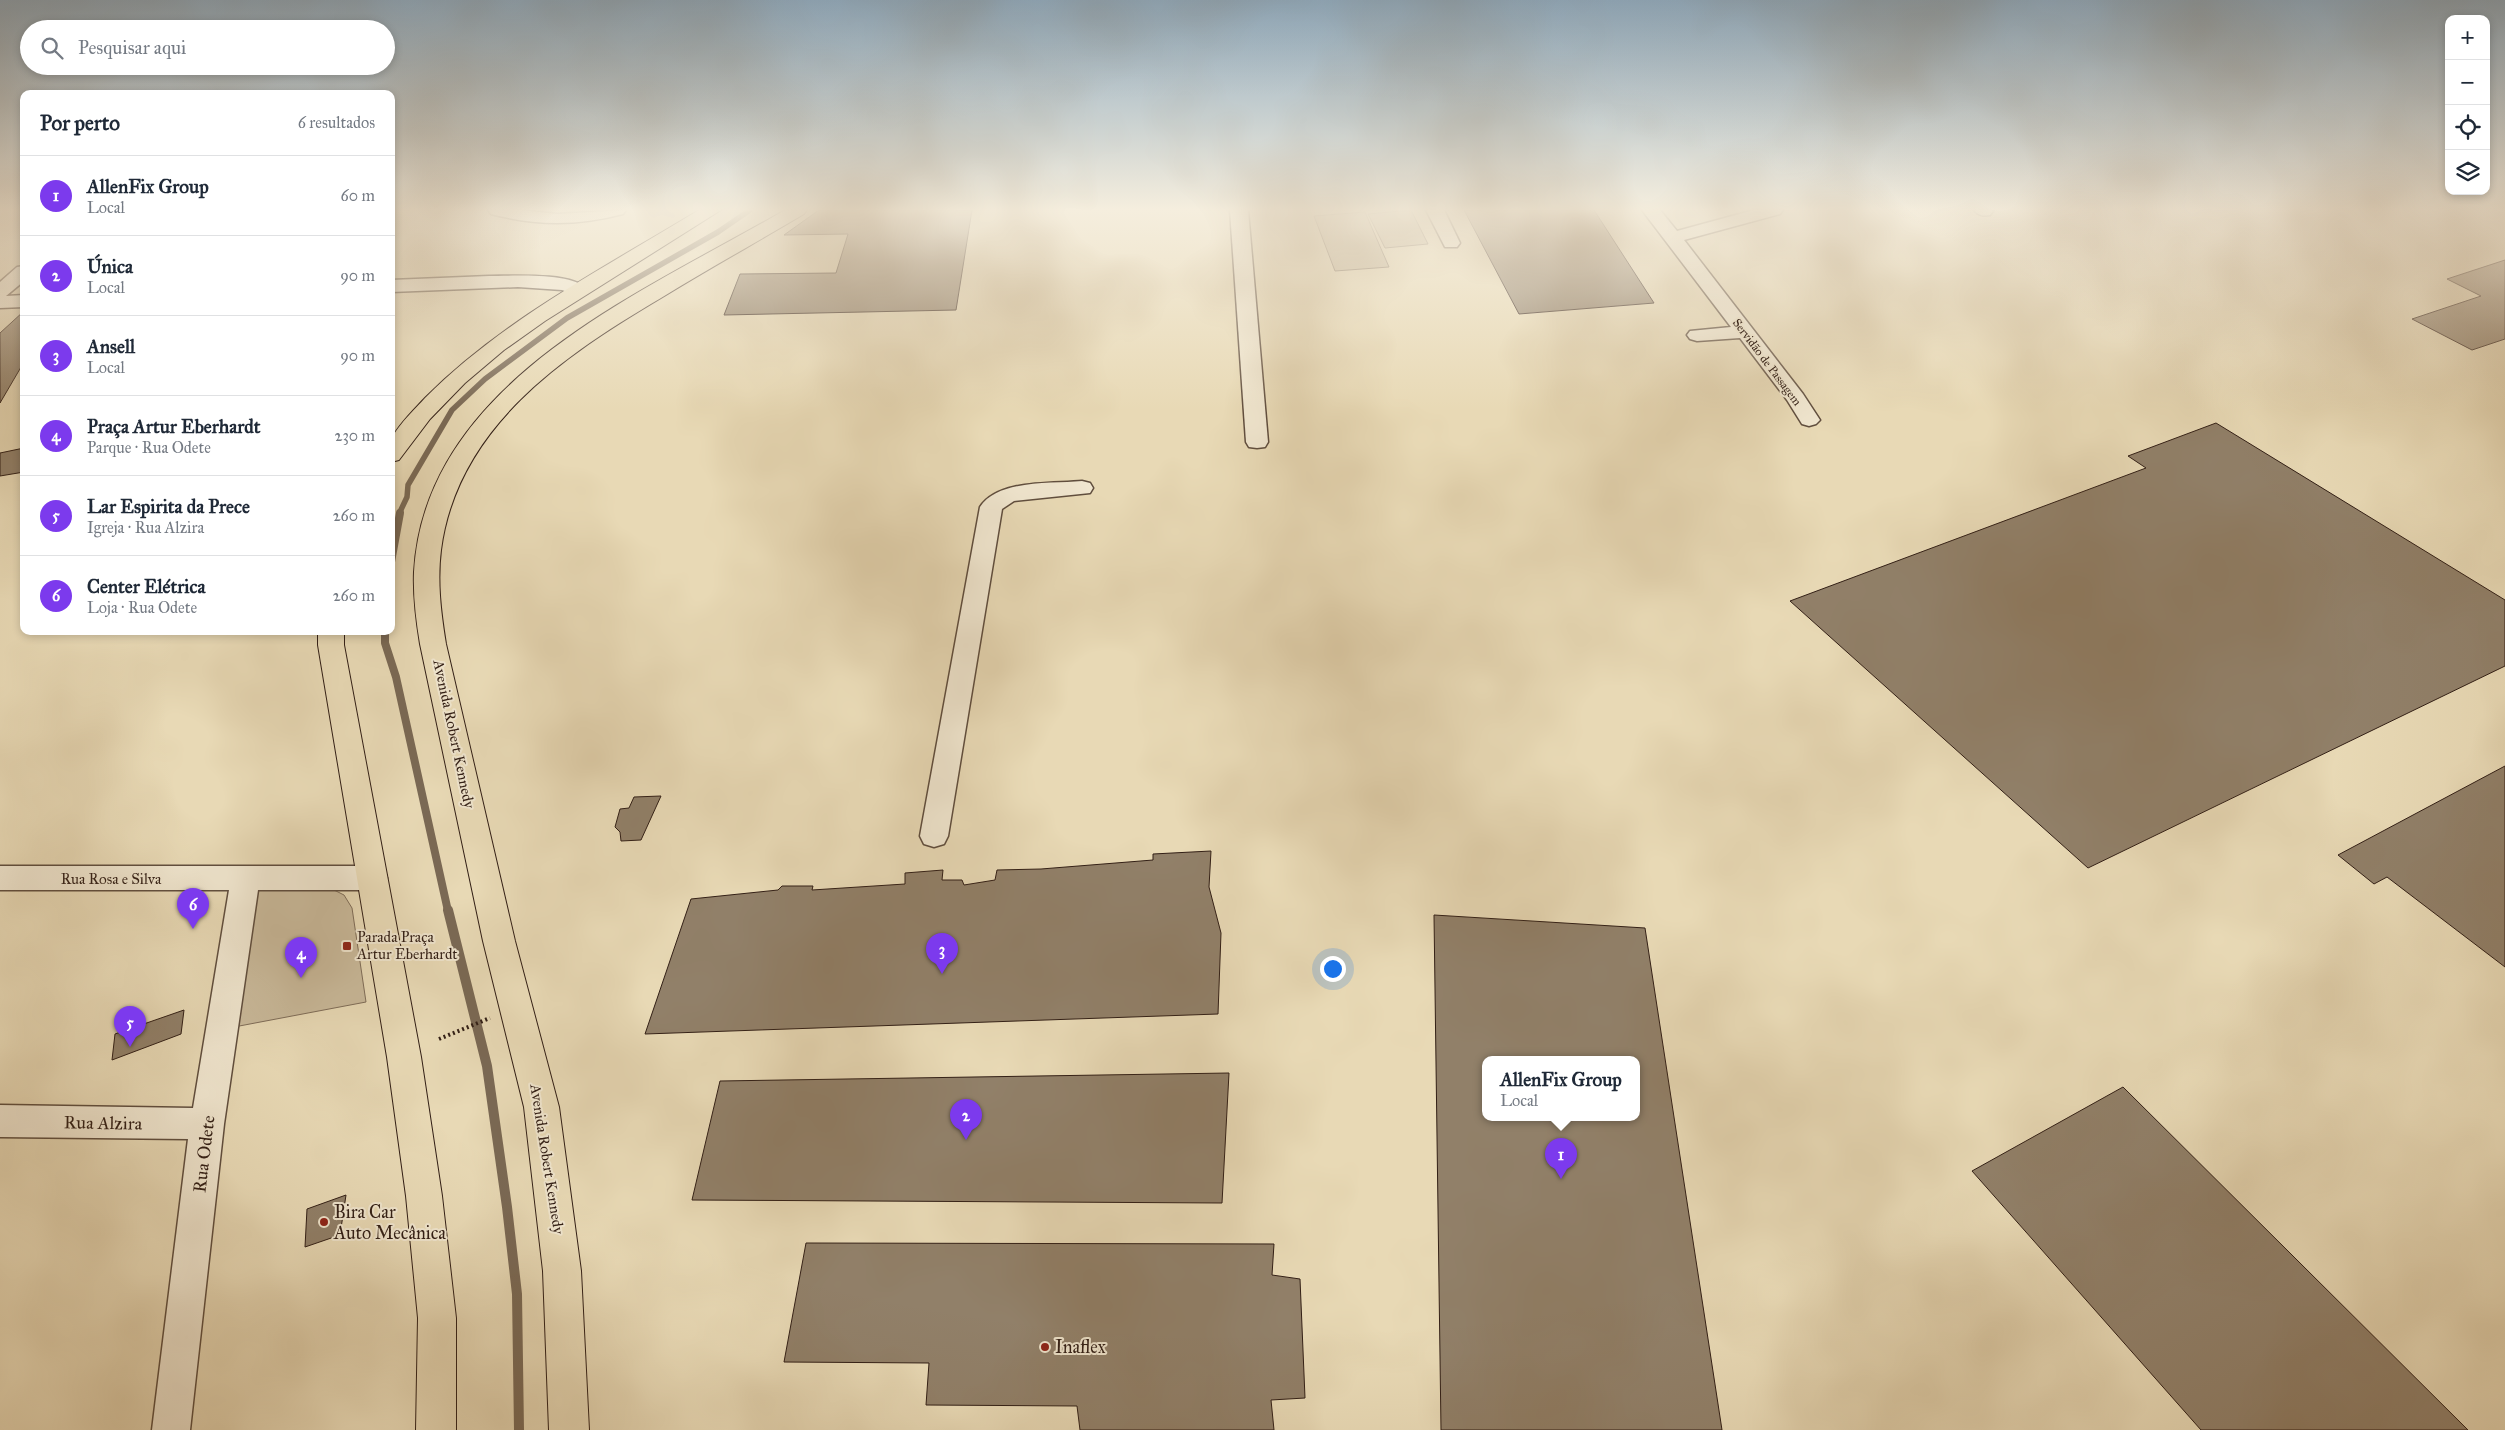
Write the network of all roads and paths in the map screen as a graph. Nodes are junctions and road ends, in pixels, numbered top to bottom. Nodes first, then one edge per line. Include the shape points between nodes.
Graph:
1 (17, 277) edge
2 (601, 277) edge
3 (684, 277) edge
4 (1243, 277) edge
5 (1702, 277) edge
6 (395, 286) edge
7 (578, 290) junction
8 (0, 292) edge
9 (20, 301) edge
10 (0, 302) edge
11 (1745, 332) junction
12 (1697, 335) dead end
13 (1809, 420) dead end
14 (1257, 442) dead end
15 (395, 451) edge
16 (1082, 488) dead end
17 (332, 635) edge
18 (934, 836) dead end
19 (0, 878) edge
20 (372, 878) junction
21 (246, 879) junction
22 (483, 1021) dead end
23 (439, 1039) dead end
24 (0, 1121) edge
25 (207, 1124) junction
26 (171, 1430) edge
27 (436, 1430) edge
28 (569, 1430) edge

1 - 8 street
2 - 7 main road
3 - 28 main road, Avenida Robert Kennedy via 572,344 537,370 504,401 460,460 448,484 429,548 427,606 442,681 481,868 540,1098 562,1258 569,1351
4 - 14 street
5 - 11 street, Servidão de Passagem
6 - 7 street via 533,281 562,283
7 - 15 main road via 509,336 459,377 424,412
9 - 10 street
11 - 12 street
11 - 13 street, Servidão de Passagem
16 - 18 street via 1012,494 1002,497 992,507
17 - 20 main road
19 - 21 street, Rua Rosa e Silva
20 - 21 street, Rua Rosa e Silva
20 - 27 main road via 404,1058 424,1196 437,1318
21 - 25 street, Rua Odete
22 - 23 path
24 - 25 street, Rua Alzira
25 - 26 street, Rua Odete

